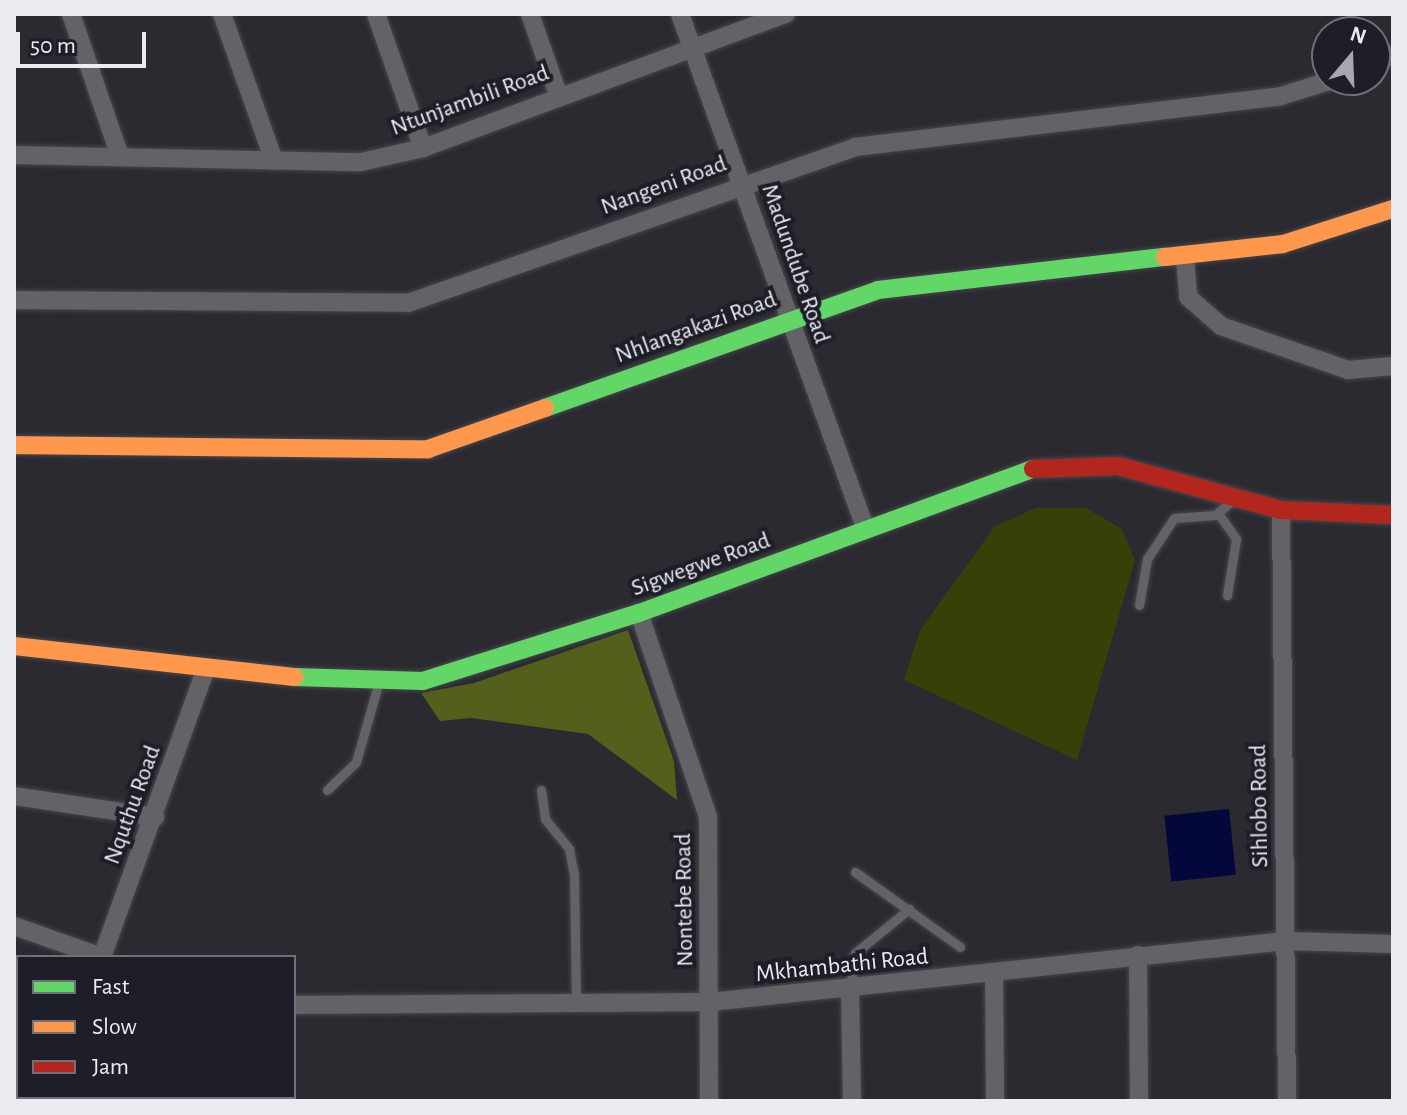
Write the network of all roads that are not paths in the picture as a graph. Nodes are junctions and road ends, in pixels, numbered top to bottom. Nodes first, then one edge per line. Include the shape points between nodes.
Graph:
1 (71, 14) edge
2 (222, 14) edge
3 (376, 14) edge
4 (530, 14) edge
5 (680, 14) edge
6 (786, 14) edge
7 (690, 44) junction
8 (1311, 87) edge
9 (558, 94) junction
10 (423, 148) junction
11 (14, 155) edge
12 (120, 156) junction
13 (274, 161) junction
14 (741, 183) junction
15 (1393, 209) edge
16 (1185, 259) junction
17 (14, 300) edge
18 (788, 321) junction
19 (1393, 366) edge
20 (14, 445) edge
21 (1236, 498) junction
22 (1281, 510) junction
23 (1218, 513) junction
24 (1393, 515) edge
25 (866, 530) junction
26 (1227, 595) dead end
27 (1139, 605) dead end
28 (639, 613) junction
29 (14, 646) edge
30 (206, 668) junction
31 (378, 685) junction
32 (327, 790) dead end
33 (541, 790) dead end
34 (14, 796) edge
35 (155, 817) junction
36 (855, 872) dead end
37 (909, 909) junction
38 (14, 926) edge
39 (1286, 941) junction
40 (1393, 944) edge
41 (960, 947) dead end
42 (96, 955) edge
43 (103, 955) edge
44 (1138, 955) junction
45 (994, 974) junction
46 (850, 989) junction
47 (576, 1000) junction
48 (710, 1002) junction
49 (296, 1005) edge
50 (709, 1101) edge
51 (852, 1101) edge
52 (995, 1101) edge
53 (1139, 1101) edge
54 (1287, 1101) edge

1 - 12 street
2 - 13 street
3 - 10 street
4 - 9 street
5 - 7 street, Madundube Road
6 - 7 street, Ntunjambili Road
7 - 9 street, Ntunjambili Road
7 - 14 street, Madundube Road
8 - 14 street, Nangeni Road via 1281,96 888,140
9 - 10 street, Ntunjambili Road
10 - 13 street, Ntunjambili Road via 361,162
11 - 12 street, Ntunjambili Road
12 - 13 street, Ntunjambili Road
14 - 17 street, Nangeni Road via 393,305
14 - 18 street, Madundube Road
15 - 16 street, Nhlangakazi Road via 1328,234
16 - 18 street, Nhlangakazi Road via 878,290
16 - 19 street via 1188,297 1221,326 1348,370
18 - 20 street, Nhlangakazi Road via 411,452
18 - 25 street, Madundube Road
21 - 22 street, Sigwegwe Road
21 - 23 lane
21 - 25 street, Sigwegwe Road via 1118,466 1066,464 1010,473
22 - 24 street, Sigwegwe Road
22 - 39 street, Sihlobo Road
23 - 26 lane via 1236,539
23 - 27 lane via 1174,518 1147,559
25 - 28 street, Sigwegwe Road
28 - 31 street, Sigwegwe Road via 470,669
28 - 48 street, Nontebe Road via 708,817
29 - 30 street, Sigwegwe Road
30 - 31 street, Sigwegwe Road
30 - 35 street, Nquthu Road
31 - 32 lane via 356,762
33 - 47 lane via 545,819 569,849 574,874
34 - 35 street
35 - 43 street, Nquthu Road
36 - 37 lane
37 - 41 lane
37 - 46 lane via 855,953
38 - 42 street
39 - 40 street, Mkhambathi Road
39 - 44 street, Mkhambathi Road
39 - 54 street, Sihlobo Road
44 - 45 street, Mkhambathi Road
44 - 53 street
45 - 46 street, Mkhambathi Road
45 - 52 street
46 - 48 street, Mkhambathi Road
46 - 51 street
47 - 48 street, Mkhambathi Road
47 - 49 street, Mkhambathi Road
48 - 50 street, Nontebe Road

